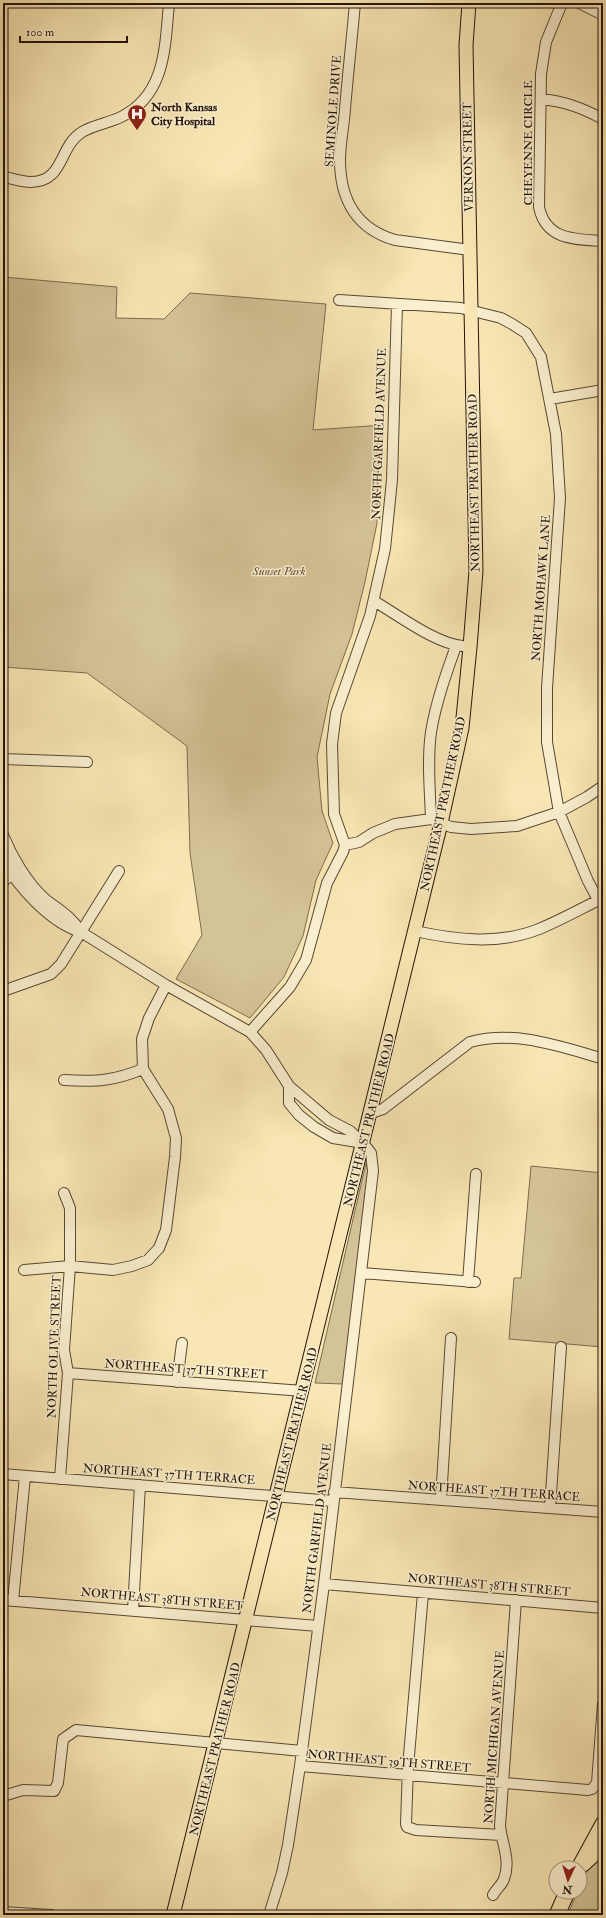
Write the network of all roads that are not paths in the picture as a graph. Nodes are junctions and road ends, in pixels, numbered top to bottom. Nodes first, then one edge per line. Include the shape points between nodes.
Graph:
1 (169, 3) edge
2 (355, 3) edge
3 (469, 3) edge
4 (562, 3) edge
5 (579, 3) edge
6 (603, 15) edge
7 (540, 99) junction
8 (603, 119) edge
9 (3, 177) edge
10 (603, 241) edge
11 (470, 250) junction
12 (339, 300) dead end
13 (397, 304) junction
14 (472, 312) junction
15 (603, 390) edge
16 (550, 399) junction
17 (374, 601) junction
18 (456, 646) junction
19 (470, 647) junction
20 (3, 759) edge
21 (87, 762) dead end
22 (603, 786) edge
23 (559, 812) junction
24 (436, 821) junction
25 (3, 834) edge
26 (344, 845) junction
27 (3, 858) edge
28 (18, 871) junction
29 (119, 871) dead end
30 (3, 881) edge
31 (601, 899) edge
32 (415, 931) junction
33 (81, 932) junction
34 (166, 985) junction
35 (3, 991) edge
36 (250, 1032) junction
37 (601, 1058) dead end
38 (143, 1069) junction
39 (64, 1080) dead end
40 (289, 1086) junction
41 (371, 1113) junction
42 (363, 1143) junction
43 (476, 1174) dead end
44 (64, 1193) dead end
45 (70, 1266) junction
46 (24, 1270) dead end
47 (362, 1273) junction
48 (451, 1338) dead end
49 (182, 1342) dead end
50 (561, 1347) dead end
51 (68, 1374) junction
52 (177, 1382) junction
53 (303, 1391) junction
54 (3, 1474) edge
55 (25, 1476) junction
56 (60, 1479) junction
57 (140, 1485) junction
58 (277, 1495) junction
59 (334, 1496) junction
60 (441, 1500) junction
61 (550, 1508) junction
62 (603, 1512) edge
63 (324, 1584) junction
64 (423, 1593) junction
65 (8, 1600) edge
66 (516, 1600) junction
67 (603, 1608) edge
68 (133, 1610) junction
69 (247, 1619) junction
70 (318, 1626) junction
71 (603, 1704) edge
72 (216, 1743) junction
73 (302, 1751) junction
74 (300, 1766) junction
75 (408, 1775) junction
76 (502, 1782) junction
77 (3, 1796) edge
78 (603, 1824) edge
79 (501, 1835) junction
80 (603, 1851) edge
81 (583, 1860) edge
82 (586, 1860) edge
83 (494, 1895) dead end
84 (564, 1900) edge
85 (3, 1912) edge
86 (51, 1915) edge
87 (173, 1915) edge
88 (269, 1915) edge
89 (557, 1915) edge

1 - 9 street via 163,60 157,81 146,97 121,117 82,132 68,145 58,168 47,177 28,182
2 - 11 street, SEMINOLE DRIVE via 340,159 343,186 352,211 368,228 385,237
3 - 11 main road, VERNON STREET via 466,45
4 - 7 street, CHEYENNE CIRCLE via 546,42
5 - 6 street
7 - 8 street via 579,107
7 - 10 street, CHEYENNE CIRCLE via 539,207 544,220 556,233 569,238
11 - 14 main road, VERNON STREET
12 - 13 street, NORTH MOHAWK LANE
13 - 14 street, NORTH MOHAWK LANE via 461,308
13 - 17 street, NORTH GARFIELD AVENUE via 390,508 385,549
14 - 16 street, NORTH MOHAWK LANE via 501,318 526,334 540,357
14 - 19 main road, NORTHEAST PRATHER ROAD via 476,571
15 - 16 street
16 - 23 street, NORTH MOHAWK LANE via 558,447 560,498 547,688 547,742
17 - 18 street via 434,637
17 - 26 street, NORTH GARFIELD AVENUE via 341,697 334,727 334,814
18 - 19 street
18 - 24 street via 446,672 431,731
19 - 24 main road, NORTHEAST PRATHER ROAD via 462,728
20 - 21 street
22 - 23 street
23 - 24 street via 502,829 471,829
23 - 31 street, NORTH MOHAWK LANE via 588,882
24 - 26 street via 395,824 359,842
24 - 32 main road, NORTHEAST PRATHER ROAD
25 - 28 street
26 - 36 street via 328,883 306,960 290,987
27 - 28 street
28 - 30 street
28 - 33 street via 45,898 74,920
29 - 33 street
31 - 32 street via 538,929 514,936 461,940
32 - 41 main road, NORTHEAST PRATHER ROAD
33 - 34 street
33 - 35 street via 61,964 51,974
34 - 36 street
34 - 38 street via 149,1018 142,1039
36 - 40 street via 266,1050
37 - 41 street via 542,1041 486,1038 470,1042 383,1109
38 - 39 street via 120,1078 96,1082
38 - 45 street via 168,1109 176,1138 166,1230 159,1248 148,1260 113,1270
40 - 42 street via 329,1120 350,1131
40 - 42 street via 289,1103 298,1115 314,1128 333,1138
41 - 42 main road, NORTHEAST PRATHER ROAD
42 - 47 street, NORTH GARFIELD AVENUE via 370,1153 373,1171
42 - 53 main road, NORTHEAST PRATHER ROAD
43 - 47 street via 471,1282
44 - 45 street, NORTH OLIVE STREET via 70,1208
45 - 46 street
45 - 51 street, NORTH OLIVE STREET via 64,1350
47 - 59 street, NORTH GARFIELD AVENUE
48 - 60 street
49 - 52 street
50 - 61 street
51 - 52 street, NORTHEAST 37TH STREET
51 - 56 street, NORTH OLIVE STREET
52 - 53 street, NORTHEAST 37TH STREET
53 - 58 main road, NORTHEAST PRATHER ROAD
54 - 55 street, NORTHEAST 37TH TERRACE
55 - 56 street, NORTHEAST 37TH TERRACE
55 - 65 street
56 - 57 street, NORTHEAST 37TH TERRACE
57 - 58 street, NORTHEAST 37TH TERRACE
57 - 68 street
58 - 59 street, NORTHEAST 37TH TERRACE
58 - 69 main road, NORTHEAST PRATHER ROAD
59 - 60 street, NORTHEAST 37TH TERRACE
59 - 63 street, NORTH GARFIELD AVENUE
60 - 61 street, NORTHEAST 37TH TERRACE
61 - 62 street, NORTHEAST 37TH TERRACE
63 - 64 street, NORTHEAST 38TH STREET
63 - 70 street, NORTH GARFIELD AVENUE
64 - 66 street, NORTHEAST 38TH STREET
64 - 75 street
65 - 68 street, NORTHEAST 38TH STREET
66 - 67 street, NORTHEAST 38TH STREET
66 - 76 street, NORTH MICHIGAN AVENUE
68 - 69 street, NORTHEAST 38TH STREET
69 - 70 street, NORTHEAST 38TH STREET
69 - 72 main road, NORTHEAST PRATHER ROAD
70 - 73 street, NORTH GARFIELD AVENUE
71 - 76 street, NORTHEAST 39TH STREET via 595,1786 588,1790
72 - 73 street, NORTHEAST 39TH STREET
72 - 77 street, NORTHEAST 39TH STREET via 76,1730 63,1739 58,1783 54,1791 23,1790
72 - 87 main road, NORTHEAST PRATHER ROAD
73 - 74 street, NORTH GARFIELD AVENUE
74 - 75 street, NORTHEAST 39TH STREET
74 - 88 street, NORTH GARFIELD AVENUE via 288,1845
75 - 76 street, NORTHEAST 39TH STREET
75 - 79 street via 405,1819 407,1827 416,1830
76 - 79 street, NORTH MICHIGAN AVENUE
78 - 81 highway
79 - 83 street, NORTH MICHIGAN AVENUE via 506,1851 505,1876
80 - 82 highway
84 - 89 highway
85 - 86 street

